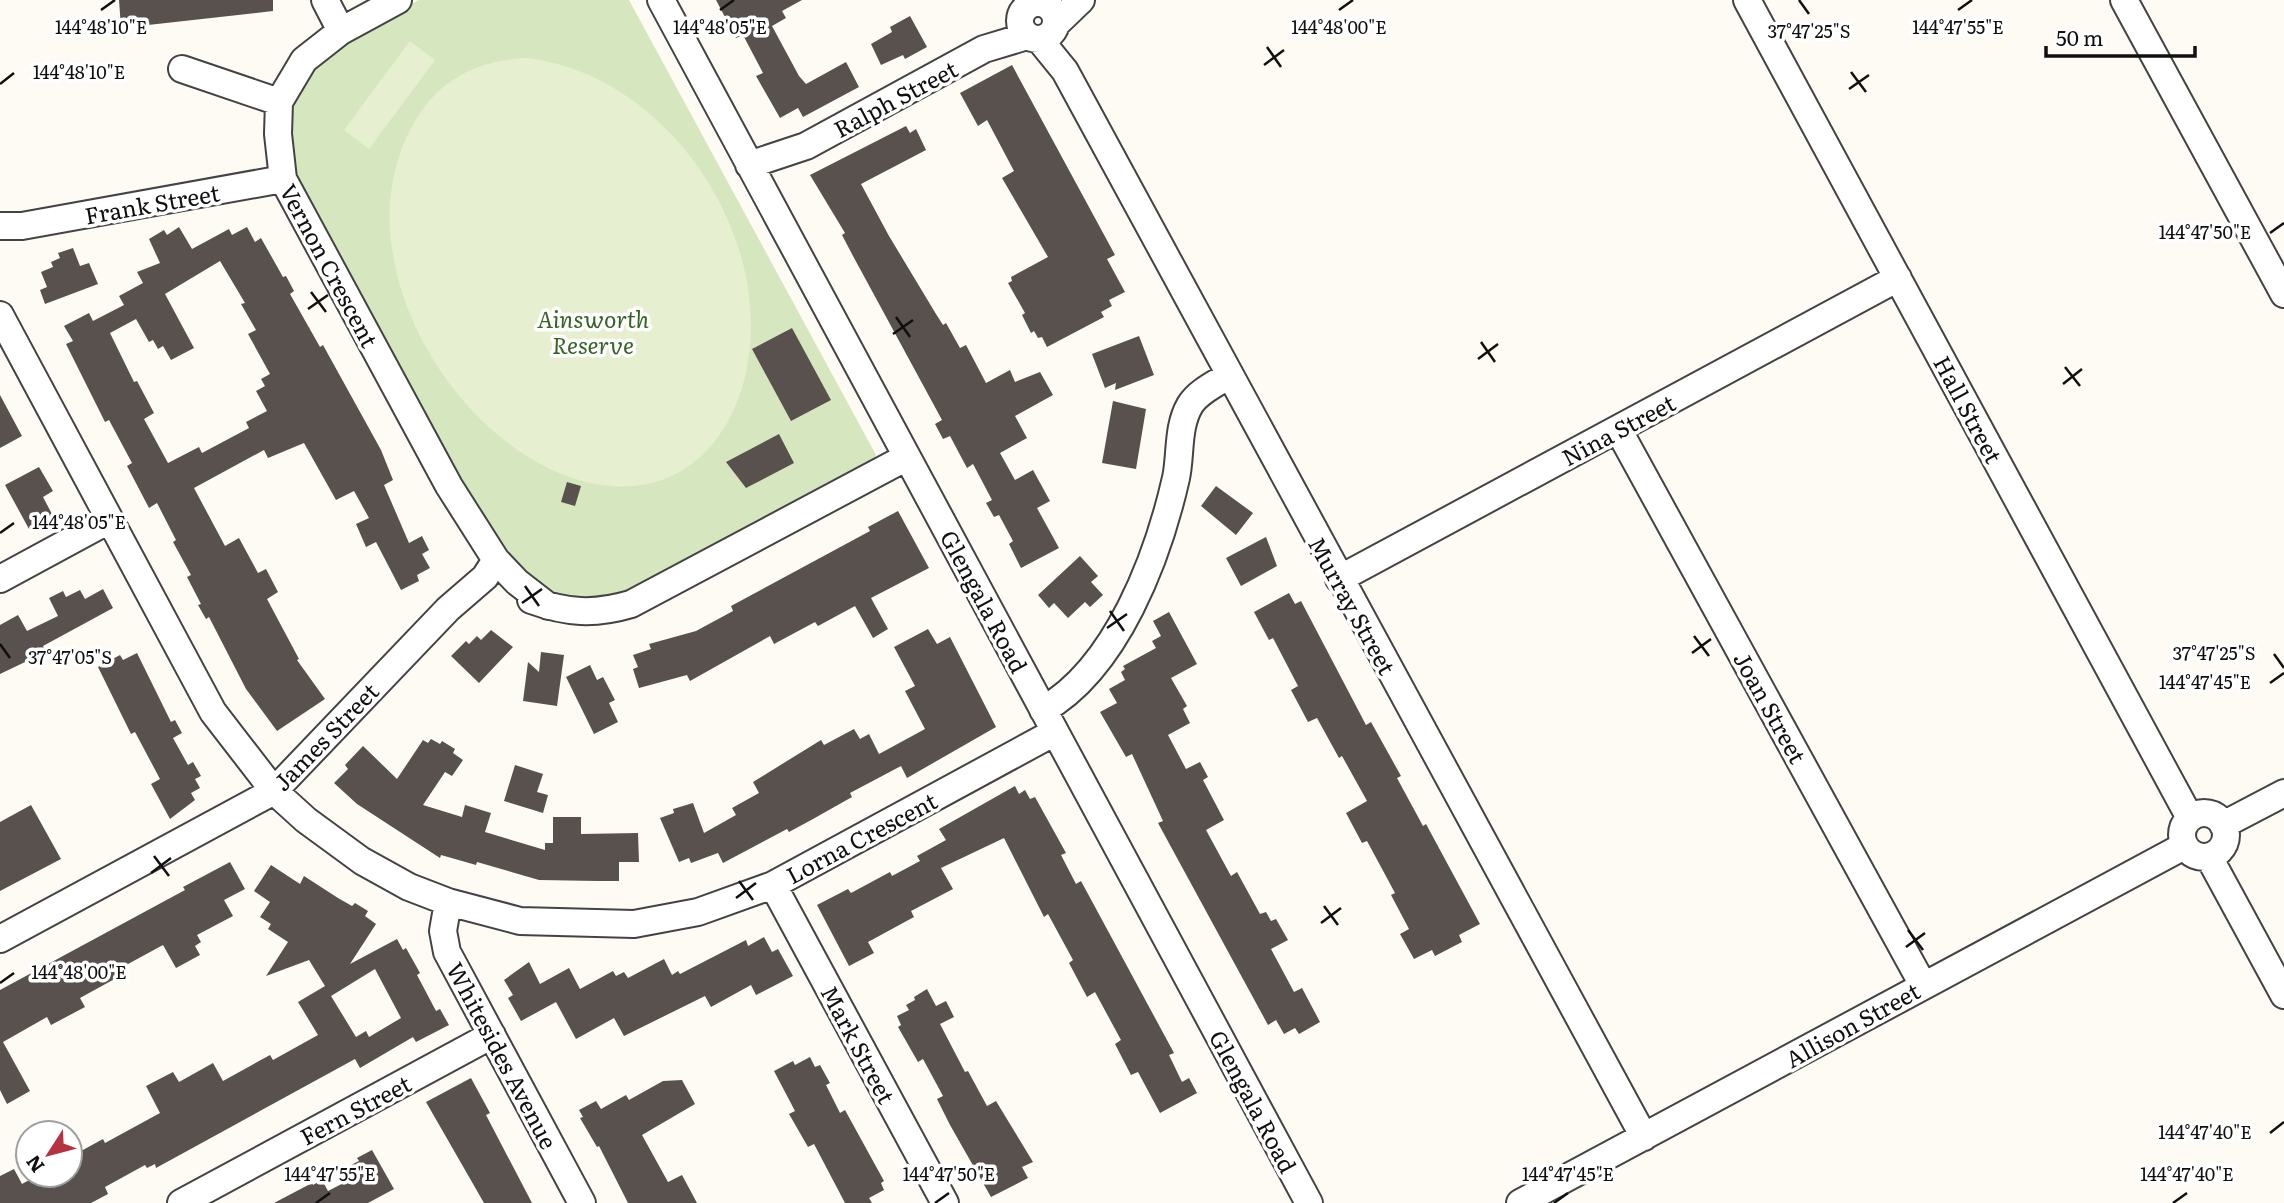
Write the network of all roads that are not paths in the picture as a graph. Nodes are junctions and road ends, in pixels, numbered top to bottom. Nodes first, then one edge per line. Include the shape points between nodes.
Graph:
1 (325, 0) edge
2 (398, 0) edge
3 (661, 0) edge
4 (1082, 0) edge
5 (1747, 0) edge
6 (2124, 0) edge
7 (1038, 15) edge
8 (341, 31) junction
9 (182, 69) dead end
10 (279, 102) junction
11 (755, 174) junction
12 (283, 179) junction
13 (7, 229) edge
14 (1898, 278) junction
15 (2284, 294) edge
16 (0, 315) edge
17 (1232, 383) junction
18 (1618, 429) junction
19 (907, 457) junction
20 (109, 520) junction
21 (491, 565) junction
22 (0, 579) edge
23 (1339, 579) junction
24 (1049, 721) junction
25 (274, 791) junction
26 (2284, 793) edge
27 (2190, 818) junction
28 (2223, 825) junction
29 (2184, 846) junction
30 (2209, 857) junction
31 (773, 885) junction
32 (448, 902) junction
33 (0, 939) edge
34 (1923, 985) junction
35 (2284, 995) edge
36 (492, 1035) junction
37 (1644, 1137) junction
38 (181, 1203) edge
39 (582, 1203) edge
40 (945, 1203) edge
41 (1309, 1203) edge
42 (1520, 1203) edge

1 - 8 street
2 - 8 street, Vernon Crescent
3 - 11 street, Glengala Road
4 - 7 street, Ralph Street
5 - 14 street, Hall Street
6 - 15 street
7 - 11 street, Ralph Street via 984,50
7 - 17 street, Murray Street
8 - 10 street, Vernon Crescent via 304,60
9 - 10 street
10 - 12 street, Vernon Crescent
11 - 19 street, Glengala Road
12 - 13 street, Frank Street
12 - 21 street, Vernon Crescent
14 - 18 street, Nina Street
14 - 27 street, Hall Street
16 - 20 street
17 - 23 street, Murray Street
17 - 24 street, Lorna Crescent via 1186,416 1169,509 1131,609
18 - 23 street, Nina Street
18 - 34 street, Joan Street
19 - 21 street, Vernon Crescent via 631,604 585,613 548,606
19 - 24 street, Glengala Road
20 - 22 street
20 - 25 street via 212,712
21 - 25 street, James Street via 477,586 448,609
23 - 37 street, Murray Street
24 - 31 street, Lorna Crescent
24 - 41 street, Glengala Road
25 - 32 street, Lorna Crescent via 362,861 408,887
25 - 33 street, James Street
26 - 28 street
27 - 28 street via 2204,813
27 - 29 street via 2182,831
28 - 30 street via 2225,840
29 - 30 street via 2194,855
29 - 34 street, Allison Street
30 - 35 street
31 - 32 street, Lorna Crescent via 698,912 634,924 520,921
31 - 40 street, Mark Street
32 - 36 street, Whitesides Avenue via 443,931 447,952
34 - 37 street, Allison Street
36 - 38 street, Fern Street
36 - 39 street, Whitesides Avenue
37 - 42 street, Allison Street

